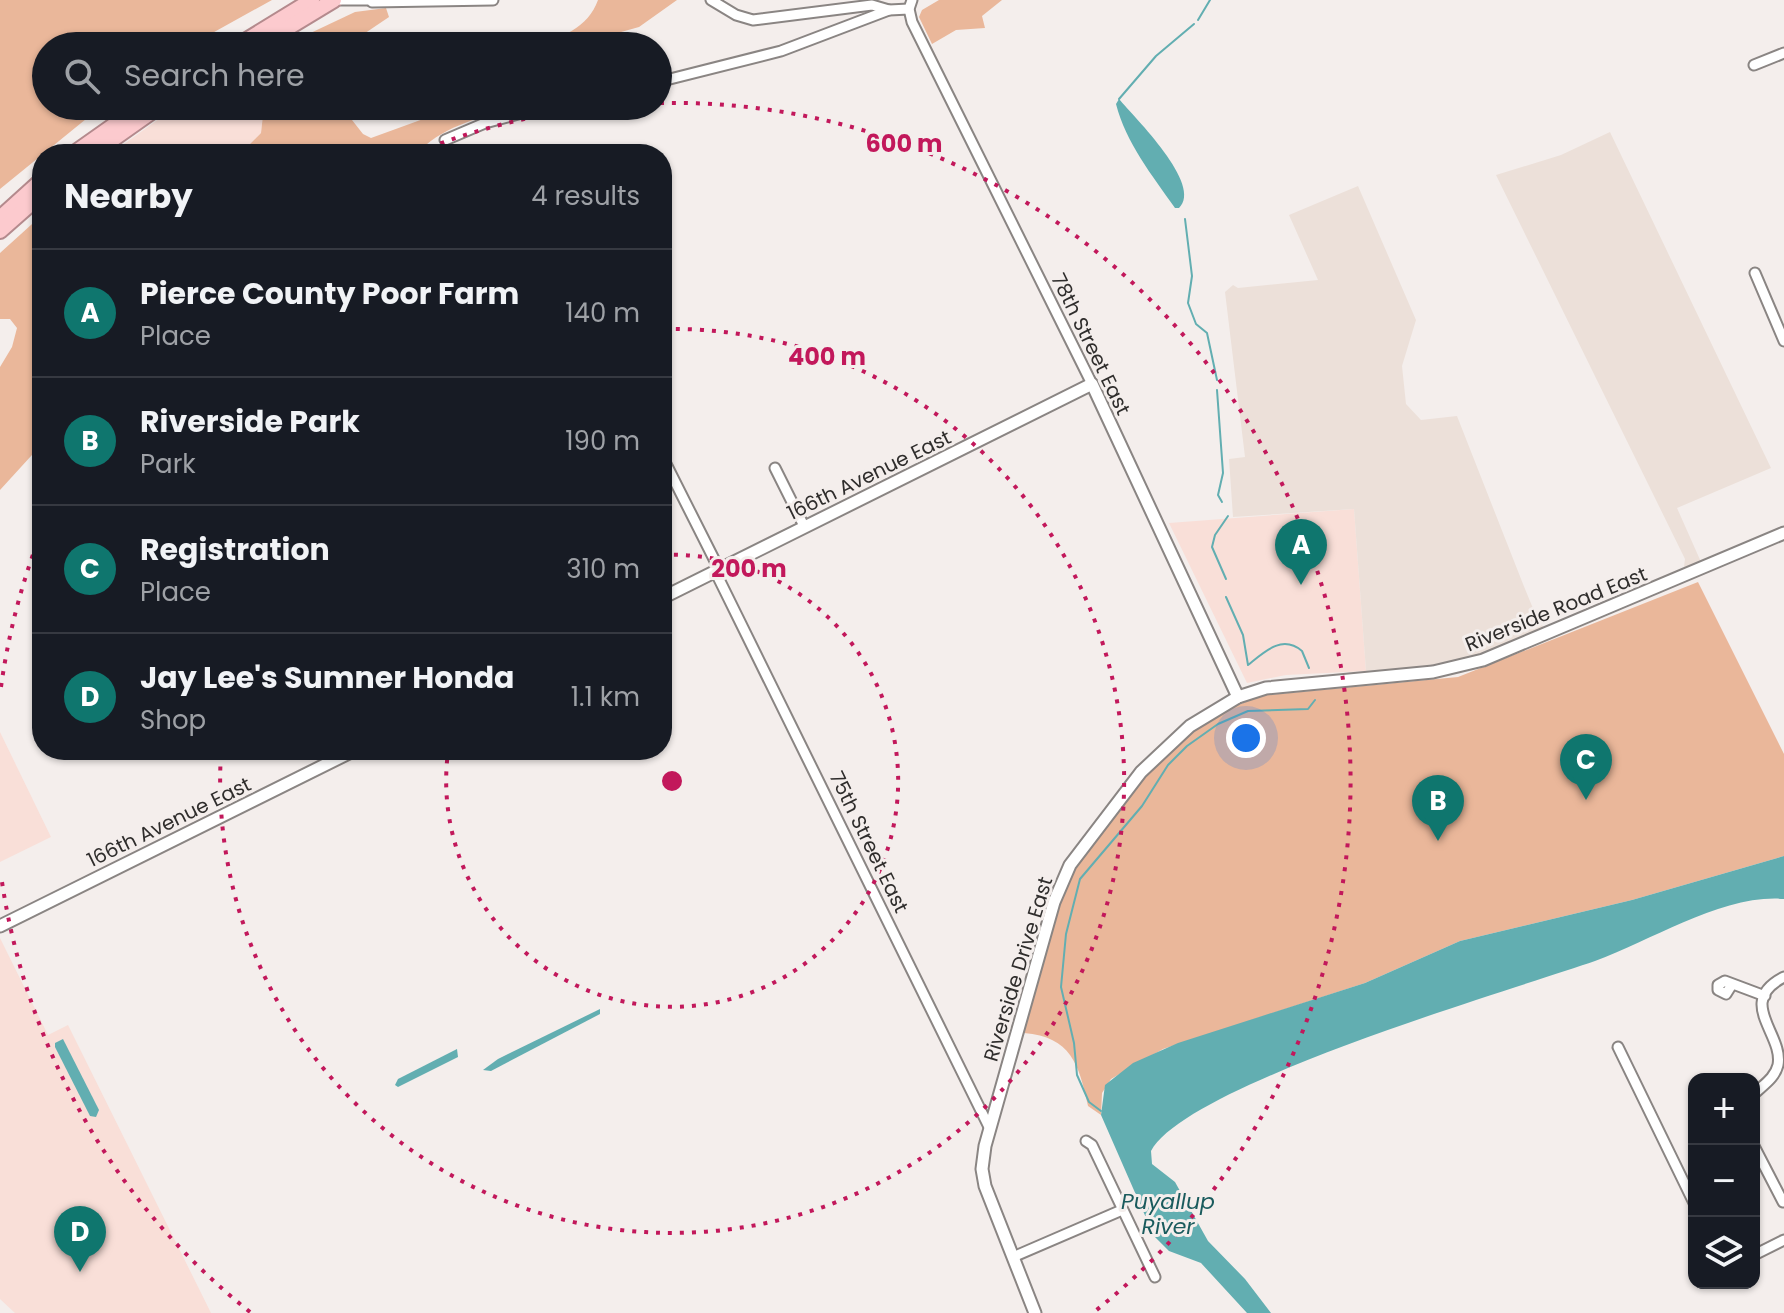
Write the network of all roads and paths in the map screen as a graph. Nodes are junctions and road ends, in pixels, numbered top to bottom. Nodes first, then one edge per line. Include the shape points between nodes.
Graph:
1 (312, 0) edge
2 (334, 0) edge
3 (493, 0) edge
4 (711, 0) edge
5 (372, 1) edge
6 (911, 4) edge
7 (889, 10) junction
8 (260, 32) edge
9 (281, 32) edge
10 (1784, 53) edge
11 (1754, 65) dead end
12 (672, 78) edge
13 (121, 120) edge
14 (140, 120) edge
15 (496, 120) edge
16 (445, 140) dead end
17 (87, 144) edge
18 (106, 144) edge
19 (32, 189) edge
20 (32, 203) edge
21 (0, 218) edge
22 (0, 231) edge
23 (1755, 273) dead end
24 (1784, 341) edge
25 (1092, 384) junction
26 (775, 468) dead end
27 (672, 477) edge
28 (804, 526) junction
29 (1784, 533) edge
30 (717, 570) junction
31 (672, 593) edge
32 (1238, 697) junction
33 (335, 760) edge
34 (0, 926) edge
35 (1784, 977) edge
36 (1731, 986) dead end
37 (1765, 996) junction
38 (1618, 1047) dead end
39 (1760, 1088) edge
40 (990, 1129) junction
41 (1086, 1141) dead end
42 (1760, 1158) edge
43 (1688, 1191) edge
44 (1783, 1202) edge
45 (1122, 1210) junction
46 (1784, 1240) edge
47 (1760, 1252) edge
48 (1013, 1257) junction
49 (1155, 1277) dead end
50 (1035, 1313) edge

1 - 8 highway
2 - 5 street
2 - 9 highway
3 - 5 street
4 - 7 street via 753,20 872,5
6 - 7 street
6 - 25 street, 78th Street East via 912,22
7 - 12 street via 799,46
10 - 11 street
13 - 17 highway
14 - 18 highway
15 - 16 street
19 - 21 highway
20 - 22 highway
23 - 24 street
25 - 28 street, 166th Avenue East
25 - 32 street, 78th Street East
26 - 28 street
27 - 30 street, 75th Street East
28 - 30 street, 166th Avenue East
29 - 32 street, Riverside Road East via 1517,648 1454,669 1308,682
30 - 31 street, 166th Avenue East
30 - 40 street, 75th Street East
32 - 40 street, Riverside Drive East via 1166,746 1070,865 1054,902
33 - 34 street, 166th Avenue East
35 - 37 street
36 - 37 street
37 - 39 street via 1763,1013 1779,1061
38 - 43 street
40 - 48 street, Riverside Drive East via 983,1177
41 - 45 street
42 - 44 street
45 - 48 street
45 - 49 street
46 - 47 street
48 - 50 street, Riverside Drive East

